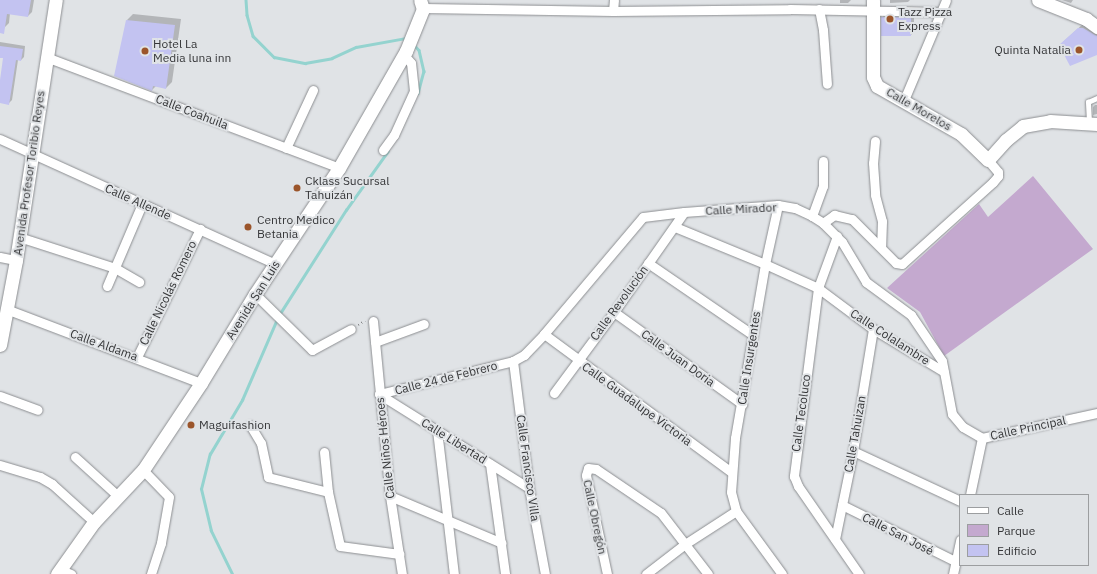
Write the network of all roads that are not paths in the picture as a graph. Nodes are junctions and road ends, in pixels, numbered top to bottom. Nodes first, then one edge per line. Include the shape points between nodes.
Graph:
1 (56, 0) edge
2 (614, 0) edge
3 (946, 0) edge
4 (1038, 0) edge
5 (790, 4) edge
6 (492, 5) edge
7 (873, 5) edge
8 (422, 6) edge
9 (819, 9) junction
10 (613, 11) junction
11 (941, 12) junction
12 (1097, 27) edge
13 (405, 53) junction
14 (46, 57) junction
15 (827, 84) dead end
16 (313, 90) dead end
17 (1097, 98) edge
18 (904, 100) junction
19 (1093, 124) edge
20 (0, 140) edge
21 (875, 141) dead end
22 (286, 148) junction
23 (383, 150) dead end
24 (31, 154) junction
25 (988, 160) junction
26 (823, 161) dead end
27 (339, 168) junction
28 (142, 204) junction
29 (778, 205) junction
30 (684, 212) junction
31 (812, 216) junction
32 (823, 223) junction
33 (674, 226) junction
34 (200, 229) junction
35 (837, 236) junction
36 (19, 237) junction
37 (882, 247) junction
38 (0, 257) edge
39 (16, 260) junction
40 (648, 263) junction
41 (275, 264) junction
42 (765, 264) junction
43 (116, 268) junction
44 (138, 282) dead end
45 (107, 286) dead end
46 (818, 288) junction
47 (255, 294) junction
48 (894, 303) joint
49 (6, 309) junction
50 (614, 312) junction
51 (373, 321) road end
52 (424, 324) dead end
53 (351, 329) road end
54 (873, 329) junction
55 (544, 334) junction
56 (753, 335) junction
57 (375, 342) junction
58 (0, 345) edge
59 (137, 357) junction
60 (578, 360) junction
61 (513, 361) junction
62 (943, 371) junction
63 (201, 383) junction
64 (554, 393) dead end
65 (379, 394) junction
66 (0, 396) edge
67 (742, 404) junction
68 (38, 410) dead end
69 (1097, 413) edge
70 (250, 425) dead end
71 (437, 430) junction
72 (982, 438) junction
73 (853, 451) junction
74 (324, 452) dead end
75 (75, 457) dead end
76 (490, 464) junction
77 (0, 465) edge
78 (143, 470) junction
79 (731, 472) junction
80 (529, 488) junction
81 (328, 492) junction
82 (970, 494) edge
83 (118, 496) junction
84 (390, 496) junction
85 (959, 501) edge
86 (842, 505) junction
87 (736, 510) junction
88 (446, 518) junction
89 (94, 522) junction
90 (835, 539) junction
91 (502, 543) junction
92 (685, 544) junction
93 (959, 544) edge
94 (399, 554) junction
95 (955, 561) junction
96 (63, 573) edge
97 (151, 574) edge
98 (402, 574) edge
99 (454, 574) edge
100 (505, 574) edge
101 (545, 574) edge
102 (607, 574) edge
103 (646, 574) edge
104 (708, 574) edge
105 (782, 574) edge
106 (859, 574) edge
107 (953, 574) edge

1 - 14 street, Avenida Profesor Toribio Reyes
2 - 10 street
3 - 11 street
4 - 12 street via 1086,19
5 - 9 street
5 - 10 street
6 - 8 street
6 - 10 street
7 - 9 street
7 - 11 street
7 - 18 street, Calle Morelos via 875,82 877,86
8 - 13 street, Avenida San Luis
9 - 15 street
11 - 18 street
13 - 23 street via 411,63 414,91 394,135
13 - 27 street, Avenida San Luis
14 - 22 street, Calle Coahuila
14 - 24 street, Avenida Profesor Toribio Reyes
16 - 22 street
17 - 19 lane via 1088,102
18 - 25 street, Calle Morelos via 961,134
19 - 25 street via 1050,121 1023,126
20 - 24 street, Calle Allende
21 - 37 street via 875,195 882,221
22 - 27 street, Calle Coahuila
24 - 28 street, Calle Allende
24 - 36 street, Avenida Profesor Toribio Reyes
25 - 37 street via 998,172 994,182 902,264 896,263
26 - 31 street via 823,186
27 - 41 street, Avenida San Luis
28 - 34 street, Calle Allende
28 - 43 street
29 - 30 street, Calle Mirador
29 - 31 street, Calle Mirador via 795,208
29 - 42 street, Calle Insurgentes
30 - 33 street, Calle Revolución
30 - 55 street, Calle Mirador via 643,217
31 - 32 street, Calle Mirador
32 - 35 street, Calle Mirador
32 - 37 street via 834,215 852,219
33 - 40 street, Calle Revolución
33 - 42 street, Calle Colalambre
34 - 41 street, Calle Allende
34 - 59 street, Calle Nicolás Romero
35 - 46 street, Calle Tecoluco
35 - 48 street, Calle Mirador via 866,282
36 - 39 street, Avenida Profesor Toribio Reyes
36 - 43 street
38 - 39 street
39 - 49 street, Avenida Profesor Toribio Reyes
40 - 50 street, Calle Revolución
40 - 56 street
41 - 47 street, Avenida San Luis
42 - 46 street, Calle Colalambre
42 - 56 street, Calle Insurgentes
43 - 44 street
43 - 45 street
46 - 54 street, Calle Colalambre
46 - 90 street, Calle Tecoluco via 794,476 798,486
47 - 53 street via 312,350
47 - 63 street, Avenida San Luis
48 - 62 street, Calle Principal via 911,315 942,361
49 - 58 street, Avenida Profesor Toribio Reyes
49 - 59 street, Calle Aldama
50 - 60 street, Calle Revolución
50 - 67 street, Calle Juan Doria
51 - 57 street, Calle Niños Héroes
52 - 57 street
54 - 62 street, Calle Colalambre
54 - 73 street, Calle Tahuizan
55 - 60 street, Calle Guadalupe Victoria
55 - 61 street via 524,355
56 - 67 street, Calle Insurgentes
57 - 65 street, Calle Niños Héroes
59 - 63 street, Calle Aldama
60 - 64 street, Calle Revolución
60 - 79 street, Calle Guadalupe Victoria
61 - 65 street, Calle 24 de Febrero
61 - 80 street, Calle Francisco Villa
62 - 72 street, Calle Principal via 952,414
63 - 78 street, Avenida San Luis
65 - 71 street, Calle Libertad
65 - 84 street, Calle Niños Héroes
66 - 68 street
67 - 79 street, Calle Insurgentes
69 - 72 street, Calle Principal
70 - 81 street via 261,443 268,477
71 - 76 street, Calle Libertad
71 - 88 street
72 - 82 street
73 - 85 street
73 - 86 street, Calle Tahuizan
74 - 81 street
75 - 83 street
76 - 80 street, Calle Libertad
76 - 91 street
77 - 89 street via 40,477 52,484
78 - 83 street, Avenida San Luis
78 - 97 street via 169,497 161,542
79 - 87 street, Calle Insurgentes via 731,492
80 - 101 street, Calle Francisco Villa
81 - 94 street via 340,546
83 - 89 street, Avenida San Luis
84 - 88 street
84 - 94 street, Calle Niños Héroes
86 - 90 street, Calle Tahuizan
86 - 95 street, Calle San José
87 - 92 street
87 - 105 street
88 - 91 street
88 - 99 street
89 - 96 street, Avenida San Luis
90 - 106 street, Calle Tecoluco
91 - 100 street
92 - 102 street, Calle Obregón via 661,513 596,469 588,468 586,475
92 - 103 street
92 - 104 street
93 - 95 street
94 - 98 street, Calle Niños Héroes
95 - 107 street

